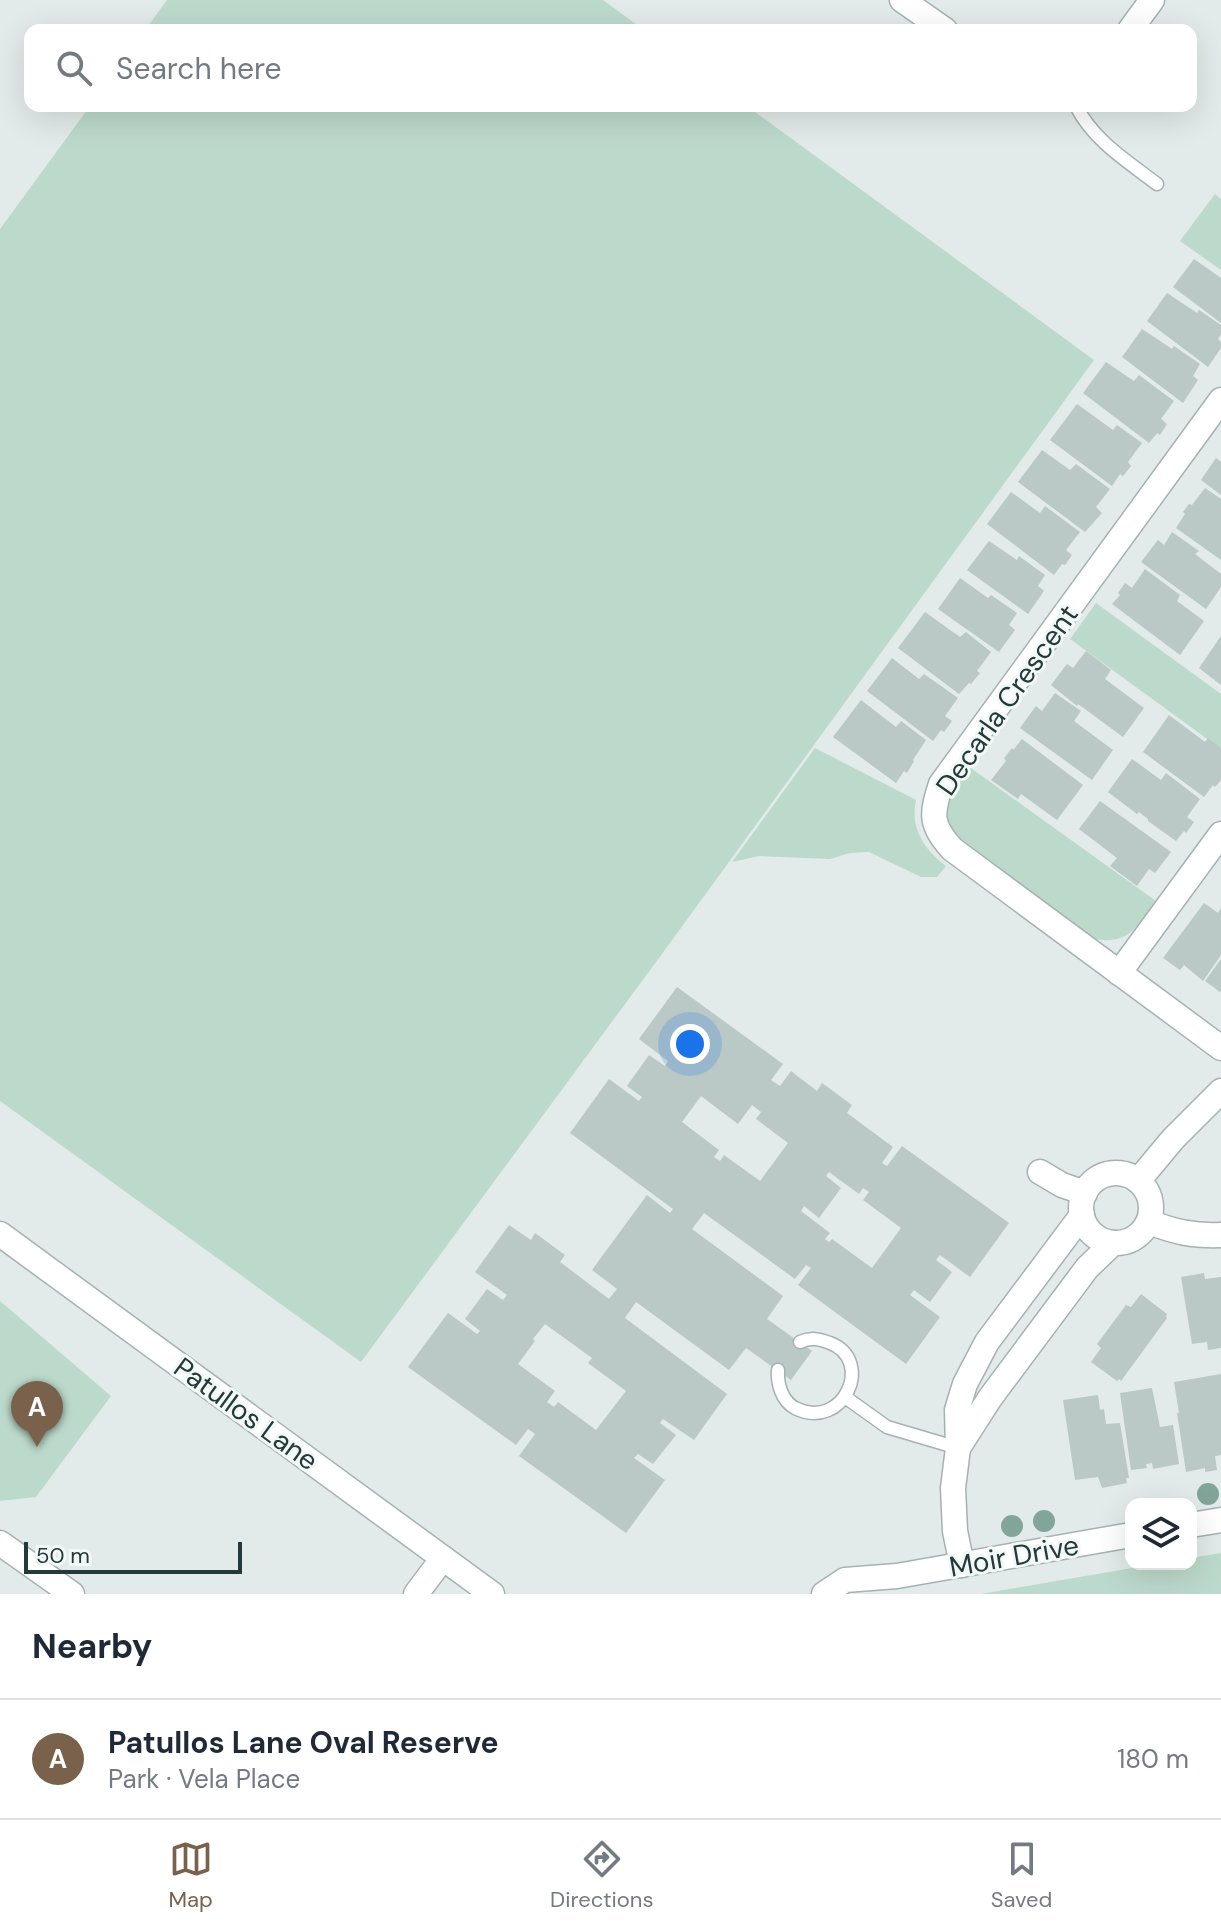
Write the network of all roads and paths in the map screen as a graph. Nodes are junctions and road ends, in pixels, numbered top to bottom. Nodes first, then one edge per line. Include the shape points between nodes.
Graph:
1 (902, 0) edge
2 (1152, 0) edge
3 (936, 24) edge
4 (1134, 24) edge
5 (1079, 112) edge
6 (1157, 184) dead end
7 (1221, 400) edge
8 (1221, 834) edge
9 (1119, 973) junction
10 (1221, 1048) edge
11 (1221, 1091) edge
12 (1040, 1172) dead end
13 (1138, 1181) junction
14 (1083, 1204) junction
15 (1149, 1222) junction
16 (0, 1234) edge
17 (1221, 1235) edge
18 (1113, 1243) junction
19 (800, 1342) dead end
20 (778, 1370) dead end
21 (845, 1397) junction
22 (958, 1448) junction
23 (1221, 1520) edge
24 (1197, 1524) edge
25 (1125, 1536) edge
26 (0, 1543) edge
27 (443, 1558) junction
28 (962, 1565) junction
29 (897, 1576) junction
30 (476, 1589) edge
31 (72, 1594) edge
32 (416, 1594) edge
33 (824, 1594) edge
34 (870, 1594) edge

1 - 3 street
2 - 4 street
5 - 6 lane via 1103,143
7 - 9 street, Decarla Crescent via 941,784 933,808 938,833 952,849
8 - 9 street
9 - 10 street, Decarla Crescent
11 - 13 street
12 - 14 street
13 - 14 street via 1129,1175 1099,1178
13 - 15 street via 1150,1200
14 - 18 street via 1092,1234
14 - 22 street via 987,1342 965,1384 957,1410
15 - 17 street via 1174,1232
15 - 18 street via 1135,1239
16 - 27 street, Patullos Lane
18 - 22 street via 1087,1268
19 - 21 lane via 818,1339 845,1354 852,1379
20 - 21 lane via 778,1386 793,1407 824,1412
21 - 22 lane via 887,1427
22 - 28 street via 953,1488
23 - 24 street
25 - 28 street, Moir Drive
26 - 31 street
27 - 30 street, Patullos Lane
27 - 32 street
28 - 29 street, Moir Drive
29 - 33 street, Moir Drive via 845,1580
29 - 34 street, Moir Drive

